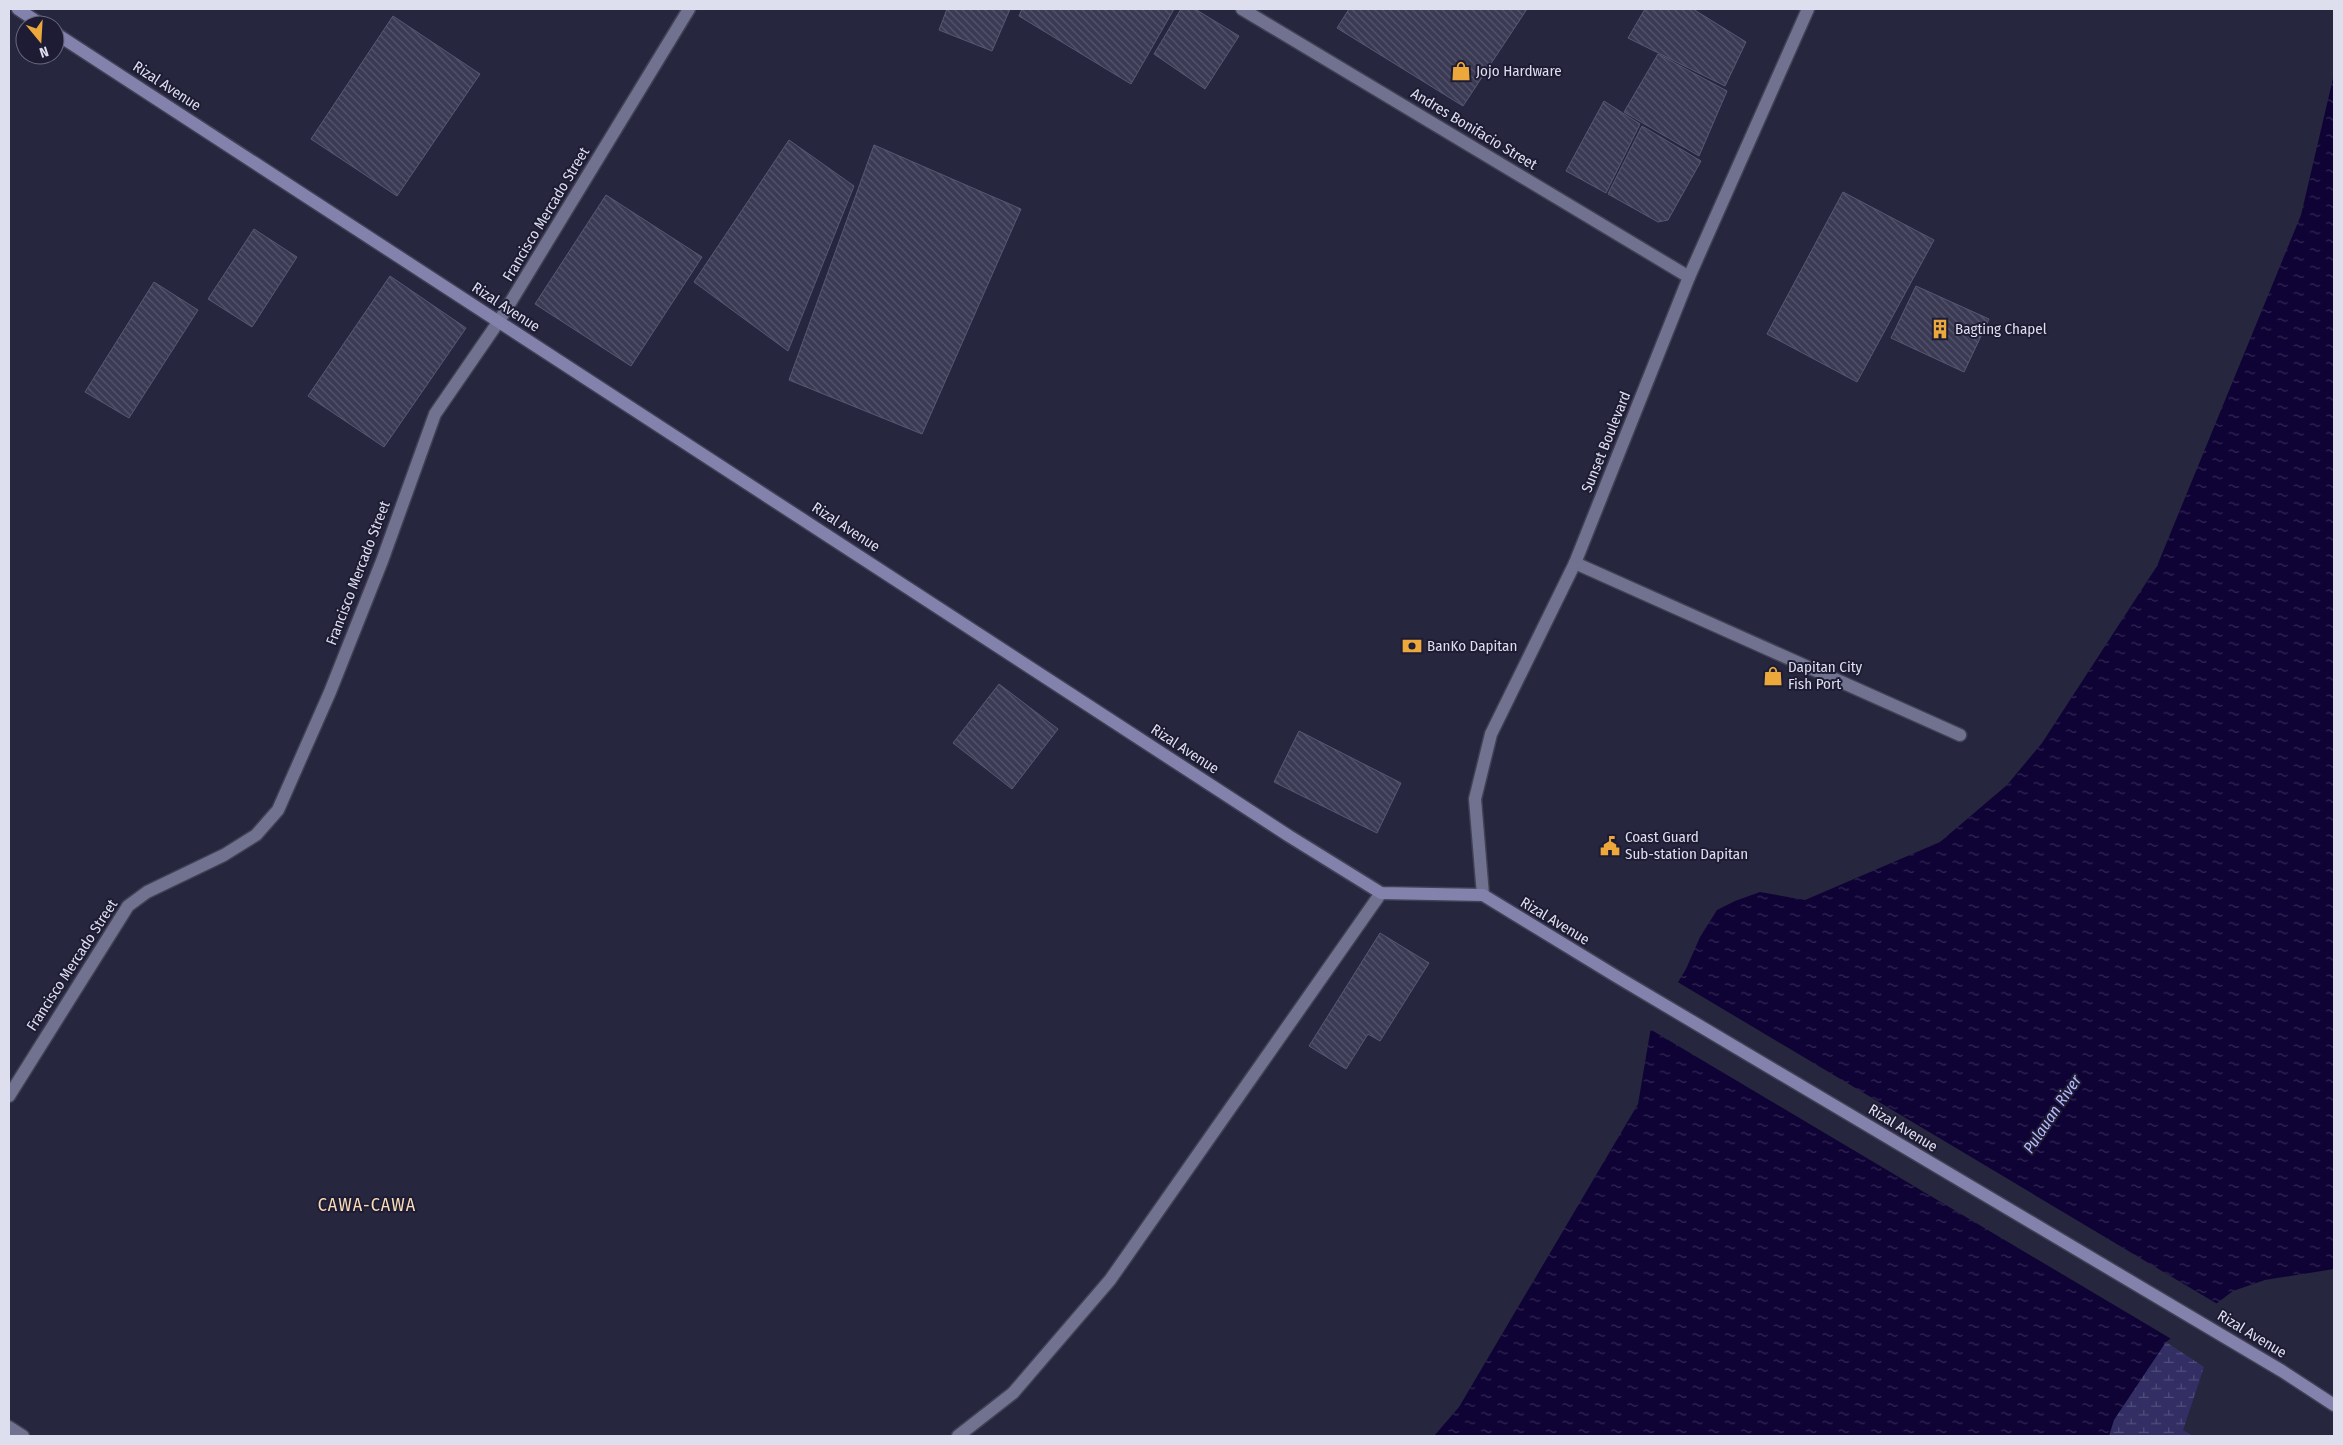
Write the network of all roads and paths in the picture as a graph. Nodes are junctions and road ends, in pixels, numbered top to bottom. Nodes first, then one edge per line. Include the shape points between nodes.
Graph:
1 (689, 9) edge
2 (1242, 9) edge
3 (1808, 9) edge
4 (65, 39) edge
5 (1689, 277) junction
6 (499, 321) junction
7 (1575, 563) junction
8 (1960, 735) dead end
9 (1381, 893) junction
10 (1483, 895) junction
11 (9, 1096) edge
12 (2334, 1405) edge
13 (9, 1427) edge
14 (23, 1436) edge
15 (958, 1436) edge

1 - 6 street, Francisco Mercado Street
2 - 5 street, Andres Bonifacio Street
3 - 5 street, Sunset Boulevard
4 - 6 main road, Rizal Avenue
5 - 7 street, Sunset Boulevard
6 - 9 main road, Rizal Avenue
6 - 11 street, Francisco Mercado Street via 435,414 382,561 278,810 256,835 224,855 147,892 128,906
7 - 8 street
7 - 10 street, Sunset Boulevard via 1491,734 1475,800
9 - 10 main road
9 - 15 street via 1110,1280 1013,1393
10 - 12 main road, Rizal Avenue
13 - 14 street

